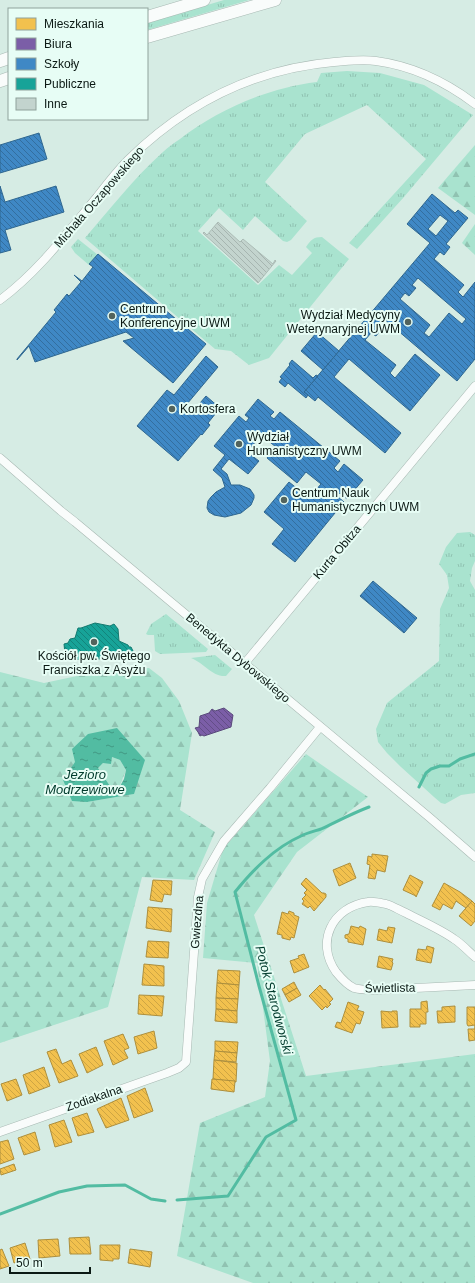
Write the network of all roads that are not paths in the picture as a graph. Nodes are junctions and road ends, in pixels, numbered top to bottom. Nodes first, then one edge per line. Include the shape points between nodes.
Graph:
1 (204, 0) edge
2 (275, 0) edge
3 (148, 17) edge
4 (148, 37) edge
5 (475, 104) edge
6 (0, 300) edge
7 (475, 386) edge
8 (0, 458) edge
9 (245, 663) junction
10 (320, 727) junction
11 (475, 857) edge
12 (475, 957) edge
13 (475, 985) edge
14 (186, 1062) joint
15 (0, 1132) edge

1 - 3 main road
2 - 4 main road
5 - 6 street, Michała Oczapowskiego via 420,72 369,60 295,68 259,77 217,94 176,119 127,161 44,260
7 - 9 street, Kurta Obitza
8 - 9 street, Benedykta Dybowskiego
9 - 10 street, Benedykta Dybowskiego
10 - 11 street, Benedykta Dybowskiego
10 - 14 street, Gwiezdna via 224,841 202,879 198,897
12 - 13 street, Świetlista via 454,939 418,919 387,904 370,902 354,905 339,916 332,924 326,940 333,968 341,978 363,990
14 - 15 street, Zodiakalna via 167,1073

